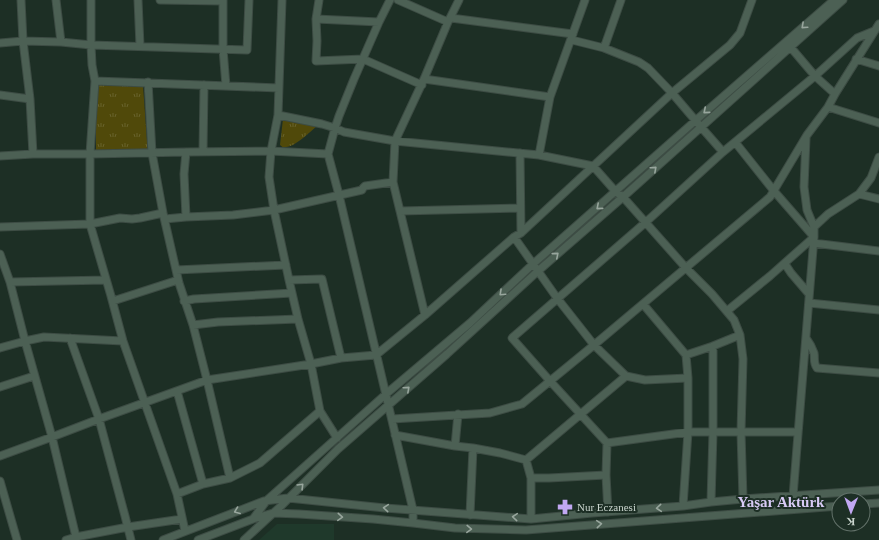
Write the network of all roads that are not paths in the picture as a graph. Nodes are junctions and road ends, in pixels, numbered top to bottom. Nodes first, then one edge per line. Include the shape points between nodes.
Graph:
1 (21, 0) edge
2 (56, 0) edge
3 (91, 0) edge
4 (138, 0) edge
5 (160, 0) edge
6 (249, 0) edge
7 (282, 0) edge
8 (319, 0) edge
9 (390, 0) edge
10 (398, 0) edge
11 (459, 0) edge
12 (586, 0) edge
13 (622, 0) edge
14 (752, 0) edge
15 (834, 0) edge
16 (843, 0) edge
17 (223, 1) edge
18 (316, 19) junction
19 (449, 20) junction
20 (379, 22) junction
21 (879, 24) edge
22 (874, 31) junction
23 (572, 37) junction
24 (23, 41) junction
25 (61, 42) junction
26 (0, 43) edge
27 (788, 44) junction
28 (91, 45) junction
29 (140, 46) junction
30 (604, 48) junction
31 (223, 49) junction
32 (363, 59) junction
33 (856, 59) junction
34 (879, 66) edge
35 (814, 76) junction
36 (95, 81) junction
37 (148, 82) junction
38 (423, 82) junction
39 (204, 85) junction
40 (226, 86) junction
41 (279, 88) junction
42 (672, 92) junction
43 (835, 94) junction
44 (0, 95) edge
45 (550, 97) junction
46 (30, 99) junction
47 (828, 107) junction
48 (278, 115) junction
49 (695, 121) junction
50 (879, 123) edge
51 (701, 127) junction
52 (335, 128) junction
53 (807, 135) junction
54 (395, 141) junction
55 (735, 142) junction
56 (271, 151) junction
57 (152, 152) junction
58 (186, 152) junction
59 (203, 152) junction
60 (723, 152) junction
61 (520, 153) junction
62 (34, 154) junction
63 (90, 154) junction
64 (328, 154) junction
65 (539, 155) junction
66 (0, 156) edge
67 (879, 157) edge
68 (593, 166) junction
69 (393, 182) junction
70 (774, 191) junction
71 (616, 192) junction
72 (859, 194) junction
73 (339, 195) junction
74 (623, 197) junction
75 (879, 199) edge
76 (520, 208) junction
77 (274, 210) junction
78 (400, 212) junction
79 (164, 216) junction
80 (186, 217) junction
81 (646, 222) junction
82 (90, 224) junction
83 (0, 227) edge
84 (814, 227) junction
85 (521, 233) junction
86 (514, 237) junction
87 (813, 240) junction
88 (879, 251) edge
89 (0, 254) edge
90 (533, 264) junction
91 (785, 264) junction
92 (286, 265) junction
93 (686, 268) junction
94 (176, 270) junction
95 (538, 271) junction
96 (106, 280) junction
97 (178, 280) junction
98 (289, 280) junction
99 (10, 282) junction
100 (292, 293) junction
101 (809, 294) junction
102 (557, 298) junction
103 (113, 301) junction
104 (184, 301) junction
105 (809, 303) junction
106 (643, 304) junction
107 (879, 310) edge
108 (727, 311) junction
109 (426, 315) junction
110 (298, 319) junction
111 (192, 325) junction
112 (740, 335) junction
113 (70, 338) junction
114 (806, 338) junction
115 (25, 341) junction
116 (123, 341) junction
117 (594, 345) junction
118 (713, 346) junction
119 (0, 348) edge
120 (376, 355) junction
121 (686, 355) junction
122 (341, 358) junction
123 (311, 364) junction
124 (879, 373) edge
125 (34, 376) junction
126 (626, 376) junction
127 (688, 378) junction
128 (208, 380) junction
129 (550, 381) junction
130 (0, 386) edge
131 (178, 391) junction
132 (386, 394) junction
133 (144, 403) junction
134 (388, 406) junction
135 (320, 411) junction
136 (458, 414) junction
137 (580, 415) junction
138 (392, 418) junction
139 (99, 419) junction
140 (688, 432) junction
141 (713, 432) junction
142 (741, 432) junction
143 (798, 432) junction
144 (395, 435) junction
145 (52, 437) junction
146 (337, 438) junction
147 (607, 444) junction
148 (455, 446) junction
149 (473, 448) junction
150 (0, 456) edge
151 (526, 460) junction
152 (606, 475) junction
153 (230, 478) junction
154 (531, 478) junction
155 (0, 480) edge
156 (203, 484) junction
157 (879, 490) edge
158 (177, 494) junction
159 (793, 496) junction
160 (288, 498) junction
161 (743, 499) junction
162 (267, 500) junction
163 (711, 502) junction
164 (683, 506) junction
165 (831, 507) edge
166 (793, 509) junction
167 (413, 510) junction
168 (608, 512) junction
169 (273, 513) junction
170 (470, 515) junction
171 (253, 519) junction
172 (531, 519) junction
173 (182, 520) junction
174 (413, 523) junction
175 (128, 528) junction
176 (185, 531) junction
177 (76, 537) junction
178 (17, 540) edge
179 (66, 540) edge
180 (131, 540) edge
181 (163, 540) edge
182 (198, 540) edge
183 (244, 540) edge

1 - 24 street
2 - 25 street
3 - 28 street
4 - 29 street
5 - 17 street
6 - 31 street via 247,50
7 - 41 street
8 - 18 street
9 - 20 street
10 - 19 street
11 - 19 street
12 - 23 street
13 - 30 street
14 - 42 street via 740,33 730,45
15 -> 27 street
16 - 27 street
17 - 31 street
18 - 20 street
18 - 32 street via 316,61
19 - 23 street
19 - 38 street
20 - 32 street
21 - 22 street
22 - 33 street
22 - 35 street via 857,38
23 - 30 street
23 - 45 street
24 - 25 street
24 - 26 street
24 - 46 street
25 - 28 street
27 - 35 street
27 -> 49 street
27 - 51 street
28 - 29 street
28 - 36 street
29 - 31 street
30 - 42 street via 639,62
31 - 40 street
32 - 38 street
32 - 52 street
33 - 34 street
33 - 43 street
35 - 43 street
35 - 55 street
36 - 37 street
36 - 63 street
37 - 39 street
37 - 57 street
38 - 45 street
38 - 54 street
39 - 40 street
39 - 59 street
40 - 41 street
41 - 48 street
42 - 49 street
42 - 68 street
43 - 47 street
44 - 46 street
45 - 65 street
46 - 62 street
47 - 50 street
47 - 53 street
48 - 52 street
48 - 56 street
49 - 51 street
49 - 71 street
51 - 60 street
74 -> 51 street
52 - 54 street via 344,132
52 - 64 street
53 - 70 street
53 - 84 street via 804,187 807,210
54 - 61 street
54 - 69 street
55 - 60 street
55 - 70 street
56 - 59 street
56 - 64 street
56 - 77 street via 269,177
57 - 58 street
57 - 63 street
57 - 79 street
58 - 59 street
58 - 80 street
60 - 81 street
61 - 65 street
61 - 76 street
62 - 63 street
62 - 66 street
63 - 82 street
64 - 73 street
65 - 68 street
67 - 72 street via 871,178
68 - 71 street
68 - 85 street
69 - 73 street via 365,186 362,190
69 - 78 street
70 - 87 street
70 - 93 street
71 - 74 street
71 -> 90 street
72 - 75 street
72 - 84 street via 828,214
73 - 77 street
73 - 120 street
74 - 81 street
95 -> 74 street
76 - 78 street
76 - 85 street
77 - 80 street
77 - 92 street
78 - 109 street
79 - 80 street
79 - 82 street via 120,218
79 - 94 street
81 - 93 street
81 - 102 street
82 - 83 street
82 - 96 street
84 - 87 street
85 - 86 street
86 - 90 street
86 - 109 street
87 - 88 street
87 - 91 street
87 - 101 street
89 - 99 street
90 - 95 street
90 -> 132 street
91 - 101 street
91 - 108 street
92 - 94 street
92 - 98 street
93 - 106 street
93 - 108 street
94 - 97 street
95 - 102 street
134 -> 95 street
96 - 99 street
96 - 103 street
97 - 103 street
97 - 104 street
98 - 100 street
98 - 122 street via 322,279
99 - 115 street
100 - 104 street
100 - 110 street
101 - 105 street
102 - 117 street
102 - 129 street via 512,338
103 - 116 street
104 - 111 street
105 - 107 street
105 - 114 street
106 - 117 street
106 - 121 street
108 - 112 street
109 - 120 street
110 - 111 street
110 - 123 street
111 - 128 street
112 - 118 street
112 - 142 street via 743,359
113 - 115 street via 44,337
113 - 116 street
113 - 139 street
114 - 124 street via 812,348 817,368
114 - 143 street
115 - 119 street
115 - 125 street
116 - 133 street
117 - 126 street
117 - 129 street
118 - 121 street
118 - 141 street
120 - 122 street
120 - 132 street
121 - 127 street
122 - 123 street
123 - 128 street
123 - 135 street
125 - 130 street
125 - 145 street
126 - 127 street via 645,380
126 - 137 street
127 - 140 street
128 - 131 street
128 - 153 street
129 - 136 street via 522,404 490,413
129 - 137 street
131 - 133 street
131 - 156 street
132 - 134 street
132 - 146 street
133 - 139 street
133 - 158 street
134 - 138 street
160 -> 134 street via 338,449
135 - 146 street
135 - 153 street via 260,463
136 - 138 street
136 - 148 street
137 - 147 street
137 - 151 street
138 - 144 street
139 - 145 street
139 - 175 street
140 - 141 street
140 - 147 street
140 - 164 street
141 - 142 street
141 - 163 street
142 - 143 street
142 - 161 street
143 - 159 street
144 - 148 street
144 - 167 street
145 - 150 street
145 - 177 street
146 - 162 street
147 - 152 street
148 - 149 street
149 - 151 street
149 - 170 street
151 - 154 street
152 - 154 street
152 - 168 street
153 - 156 street
154 - 172 street
155 - 178 street
156 - 158 street
157 - 159 street
158 - 173 street
159 - 161 street
159 - 166 street
160 - 162 street
167 -> 160 street
160 - 169 street
161 - 163 street
162 - 171 street
162 -> 176 street
163 - 164 street
164 -> 168 street
165 - 166 street
174 -> 166 street via 455,528 526,530
167 - 170 street
167 - 174 street
168 - 172 street
169 - 171 street
169 -> 174 street
169 - 183 street
172 -> 170 street
171 - 182 street
173 - 175 street
173 - 176 street
175 - 177 street
175 - 180 street
176 - 181 street
177 - 179 street

